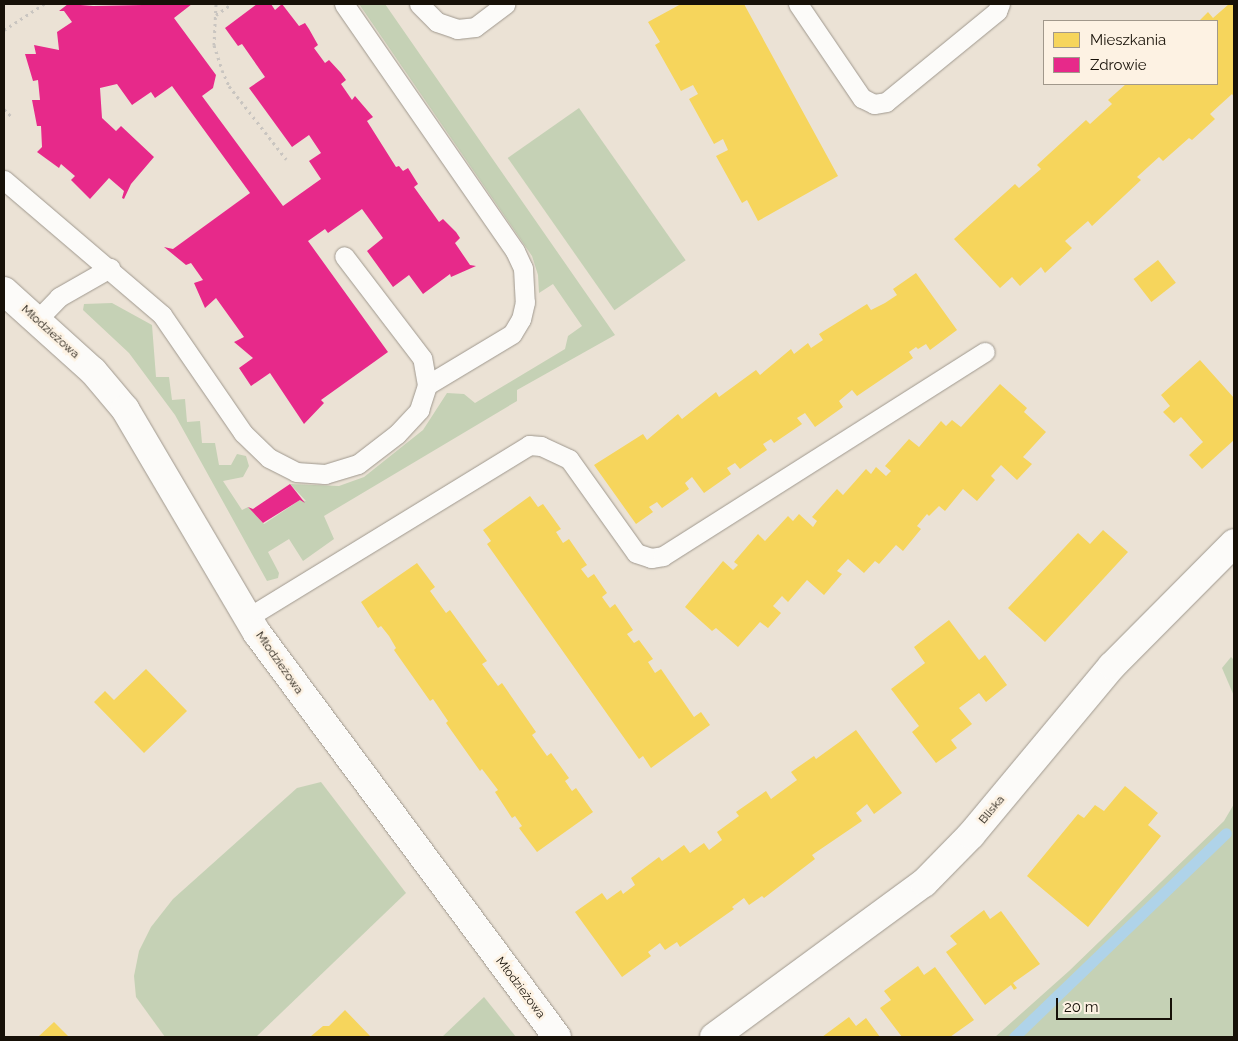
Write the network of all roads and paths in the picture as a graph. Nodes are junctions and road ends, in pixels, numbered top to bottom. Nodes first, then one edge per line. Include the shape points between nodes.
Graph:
1 (44, 4) edge
2 (216, 4) edge
3 (222, 4) edge
4 (232, 4) edge
5 (344, 4) edge
6 (419, 4) edge
7 (505, 4) edge
8 (798, 4) edge
9 (1000, 4) edge
10 (225, 9) junction
11 (216, 16) junction
12 (4, 30) edge
13 (4, 109) edge
14 (12, 117) dead end
15 (286, 159) dead end
16 (4, 180) edge
17 (344, 256) dead end
18 (110, 268) junction
19 (4, 292) edge
20 (37, 320) junction
21 (985, 352) dead end
22 (427, 385) junction
23 (1234, 544) edge
24 (247, 618) junction
25 (557, 1037) edge
26 (714, 1037) edge

1 - 12 path
2 - 11 path
3 - 10 path
4 - 10 path
5 - 22 lane via 515,251 523,268 525,302 521,319 512,334
6 - 7 lane via 437,22 457,29 475,27
8 - 9 lane via 862,98 874,104 886,102 997,10
10 - 11 path
11 - 15 path via 214,45 229,86
13 - 14 path
16 - 18 lane
17 - 22 lane via 422,358
18 - 20 lane via 59,297
18 - 22 lane via 162,314 243,433 269,458 296,472 325,474 358,464 397,434 419,410
19 - 20 street, Młodzieżowa
20 - 24 street, Młodzieżowa via 93,371 125,409
21 - 24 lane via 663,556 651,558 636,553 569,459 541,446 530,445
23 - 26 street, Bliska via 1112,666 971,835 924,883
24 - 25 street, Młodzieżowa via 335,742

